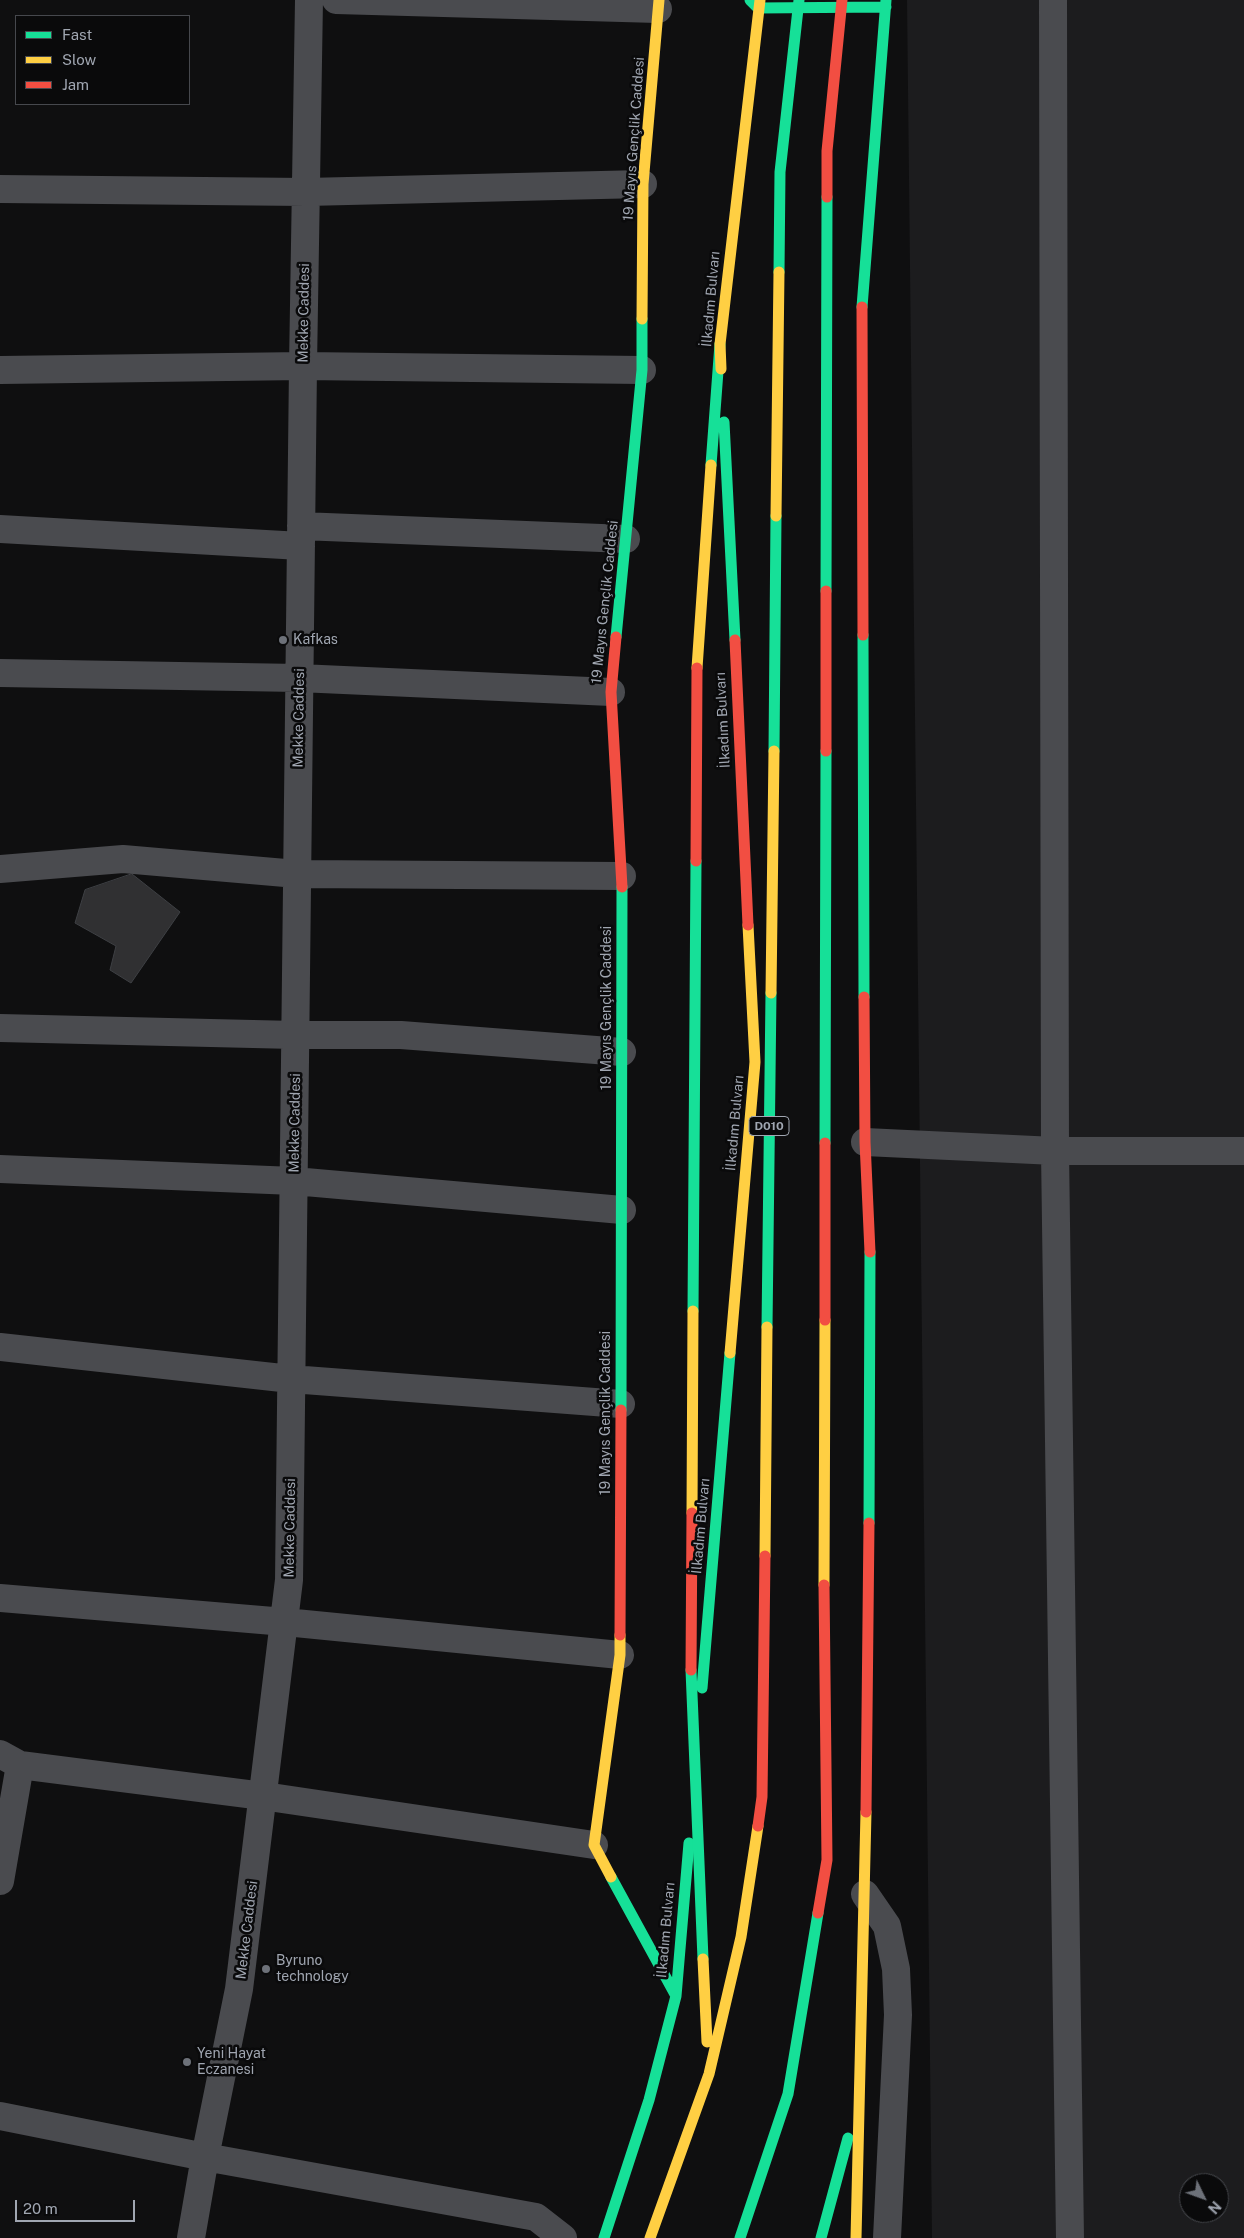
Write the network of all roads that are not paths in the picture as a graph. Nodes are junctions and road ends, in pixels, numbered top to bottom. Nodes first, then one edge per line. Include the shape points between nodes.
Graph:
1 (309, 0) edge
2 (336, 0) edge
3 (800, 0) edge
4 (842, 0) edge
5 (1053, 0) edge
6 (756, 3) edge
7 (658, 4) edge
8 (886, 4) edge
9 (643, 184) junction
10 (0, 189) edge
11 (306, 192) junction
12 (720, 344) junction
13 (303, 366) junction
14 (0, 370) edge
15 (642, 370) junction
16 (0, 529) edge
17 (301, 536) junction
18 (626, 538) junction
19 (0, 673) edge
20 (300, 678) junction
21 (611, 692) junction
22 (0, 869) edge
23 (297, 874) junction
24 (622, 876) junction
25 (0, 1028) edge
26 (296, 1035) junction
27 (622, 1052) junction
28 (865, 1142) junction
29 (1055, 1151) junction
30 (1244, 1151) edge
31 (0, 1169) edge
32 (294, 1181) junction
33 (622, 1210) junction
34 (0, 1347) edge
35 (291, 1379) junction
36 (621, 1404) junction
37 (0, 1598) edge
38 (284, 1622) junction
39 (620, 1655) junction
40 (10, 1760) edge
41 (263, 1796) junction
42 (594, 1845) junction
43 (0, 1881) edge
44 (865, 1894) junction
45 (676, 1996) junction
46 (709, 2074) junction
47 (860, 2097) junction
48 (0, 2116) edge
49 (205, 2157) junction
50 (191, 2238) edge
51 (563, 2238) edge
52 (604, 2238) edge
53 (650, 2238) edge
54 (740, 2238) edge
55 (821, 2238) edge
56 (856, 2238) edge
57 (887, 2238) edge
58 (1070, 2238) edge

1 - 11 street, Mekke Caddesi
2 - 7 street
3 - 46 main road, D010, bridge via 780,172 762,1797 741,1937
4 - 54 main road, bridge via 826,151 826,1860 788,2094
5 - 29 street
6 - 8 main road
6 - 12 main road, İlkadım Bulvarı
7 - 9 main road, 19 Mayıs Gençlik Caddesi
8 - 28 main road via 862,300
9 - 11 street
9 - 15 main road, 19 Mayıs Gençlik Caddesi
10 - 11 street
11 - 13 street, Mekke Caddesi
12 - 45 main road, İlkadım Bulvarı via 755,1062
12 - 46 main road, bridge via 697,668 692,1701
13 - 14 street
13 - 15 street
13 - 17 street, Mekke Caddesi
15 - 18 main road, 19 Mayıs Gençlik Caddesi
16 - 17 street
17 - 18 street
17 - 20 street, Mekke Caddesi
18 - 21 main road, 19 Mayıs Gençlik Caddesi
19 - 20 street
20 - 21 street
20 - 23 street, Mekke Caddesi
21 - 24 main road, 19 Mayıs Gençlik Caddesi
22 - 23 street via 123,859
23 - 24 street
23 - 26 street, Mekke Caddesi
24 - 27 main road, 19 Mayıs Gençlik Caddesi
25 - 26 street
26 - 27 street via 400,1035
26 - 32 street, Mekke Caddesi
27 - 33 main road, 19 Mayıs Gençlik Caddesi
28 - 29 street
28 - 44 main road via 871,1264
29 - 30 street
29 - 58 street
31 - 32 street
32 - 33 street
32 - 35 street, Mekke Caddesi
33 - 36 main road, 19 Mayıs Gençlik Caddesi
34 - 35 street
35 - 36 street
35 - 38 street, Mekke Caddesi via 289,1580
36 - 39 main road, 19 Mayıs Gençlik Caddesi
37 - 38 street
38 - 39 street
38 - 41 street, Mekke Caddesi
39 - 42 main road, 19 Mayıs Gençlik Caddesi
40 - 41 street
40 - 43 street
41 - 42 street
41 - 49 street, Mekke Caddesi via 240,1989
42 - 45 main road
44 - 47 main road
44 - 57 street via 887,1926 896,1969 898,2015
45 - 52 main road, İlkadım Bulvarı via 650,2100
46 - 53 main road, D010, bridge
47 - 55 main road
47 - 56 main road
48 - 49 street
49 - 50 street, Mekke Caddesi
49 - 51 street via 536,2216

